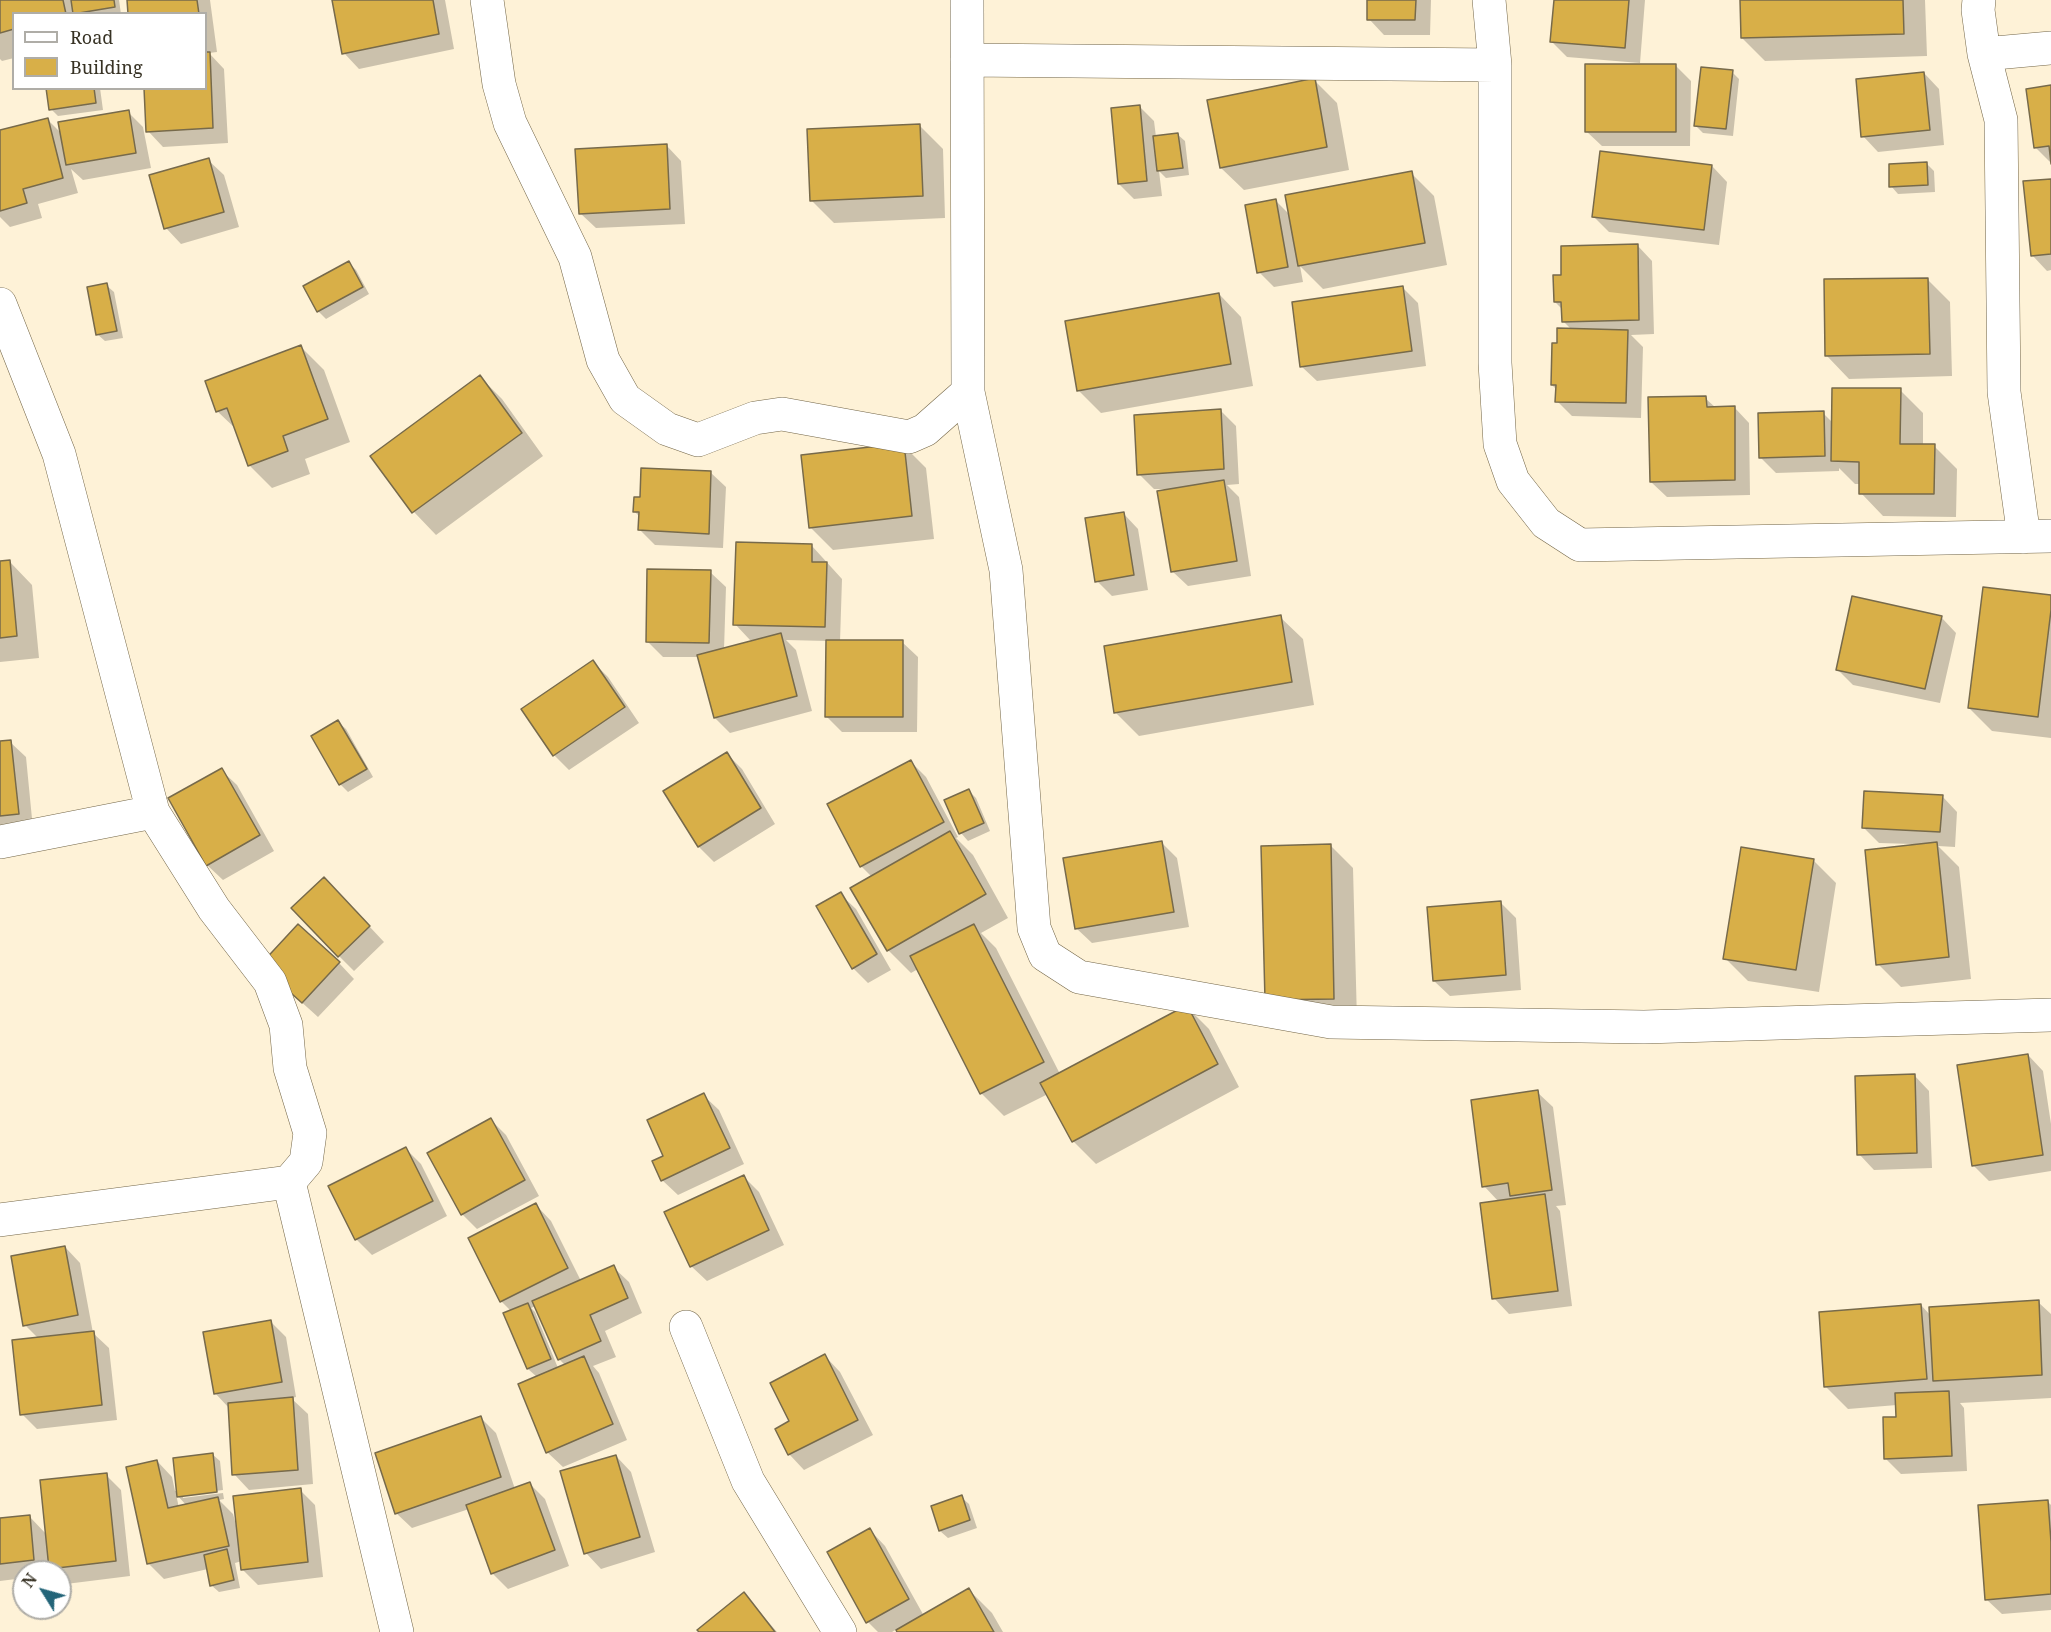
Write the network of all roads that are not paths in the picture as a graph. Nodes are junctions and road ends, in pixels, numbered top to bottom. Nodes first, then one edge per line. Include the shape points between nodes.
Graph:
1 (487, 0) edge
2 (967, 0) edge
3 (1489, 0) edge
4 (1979, 0) edge
5 (2051, 48) edge
6 (1984, 54) junction
7 (967, 60) junction
8 (1495, 65) junction
9 (0, 304) edge
10 (968, 392) junction
11 (2037, 536) edge
12 (153, 812) junction
13 (0, 842) edge
14 (2051, 1015) edge
15 (289, 1182) junction
16 (0, 1220) edge
17 (686, 1328) dead end
18 (397, 1632) edge
19 (840, 1632) edge

1 - 10 street via 499,84 510,123 575,257 603,360 625,399 667,429 698,440 755,418 782,414 909,437 925,430
2 - 7 street
3 - 8 street
4 - 6 street
5 - 6 street
6 - 11 street via 2001,120 2004,392
7 - 8 street
7 - 10 street
8 - 11 street via 1495,363 1500,444 1513,481 1546,523 1580,545
9 - 12 street via 59,454
10 - 14 street via 1006,570 1034,928 1045,955 1079,977 1331,1022 1644,1026
12 - 13 street
12 - 15 street via 214,909 270,982 278,1003 286,1025 290,1068 310,1133 306,1162
15 - 16 street
15 - 18 street
17 - 19 street via 748,1481

